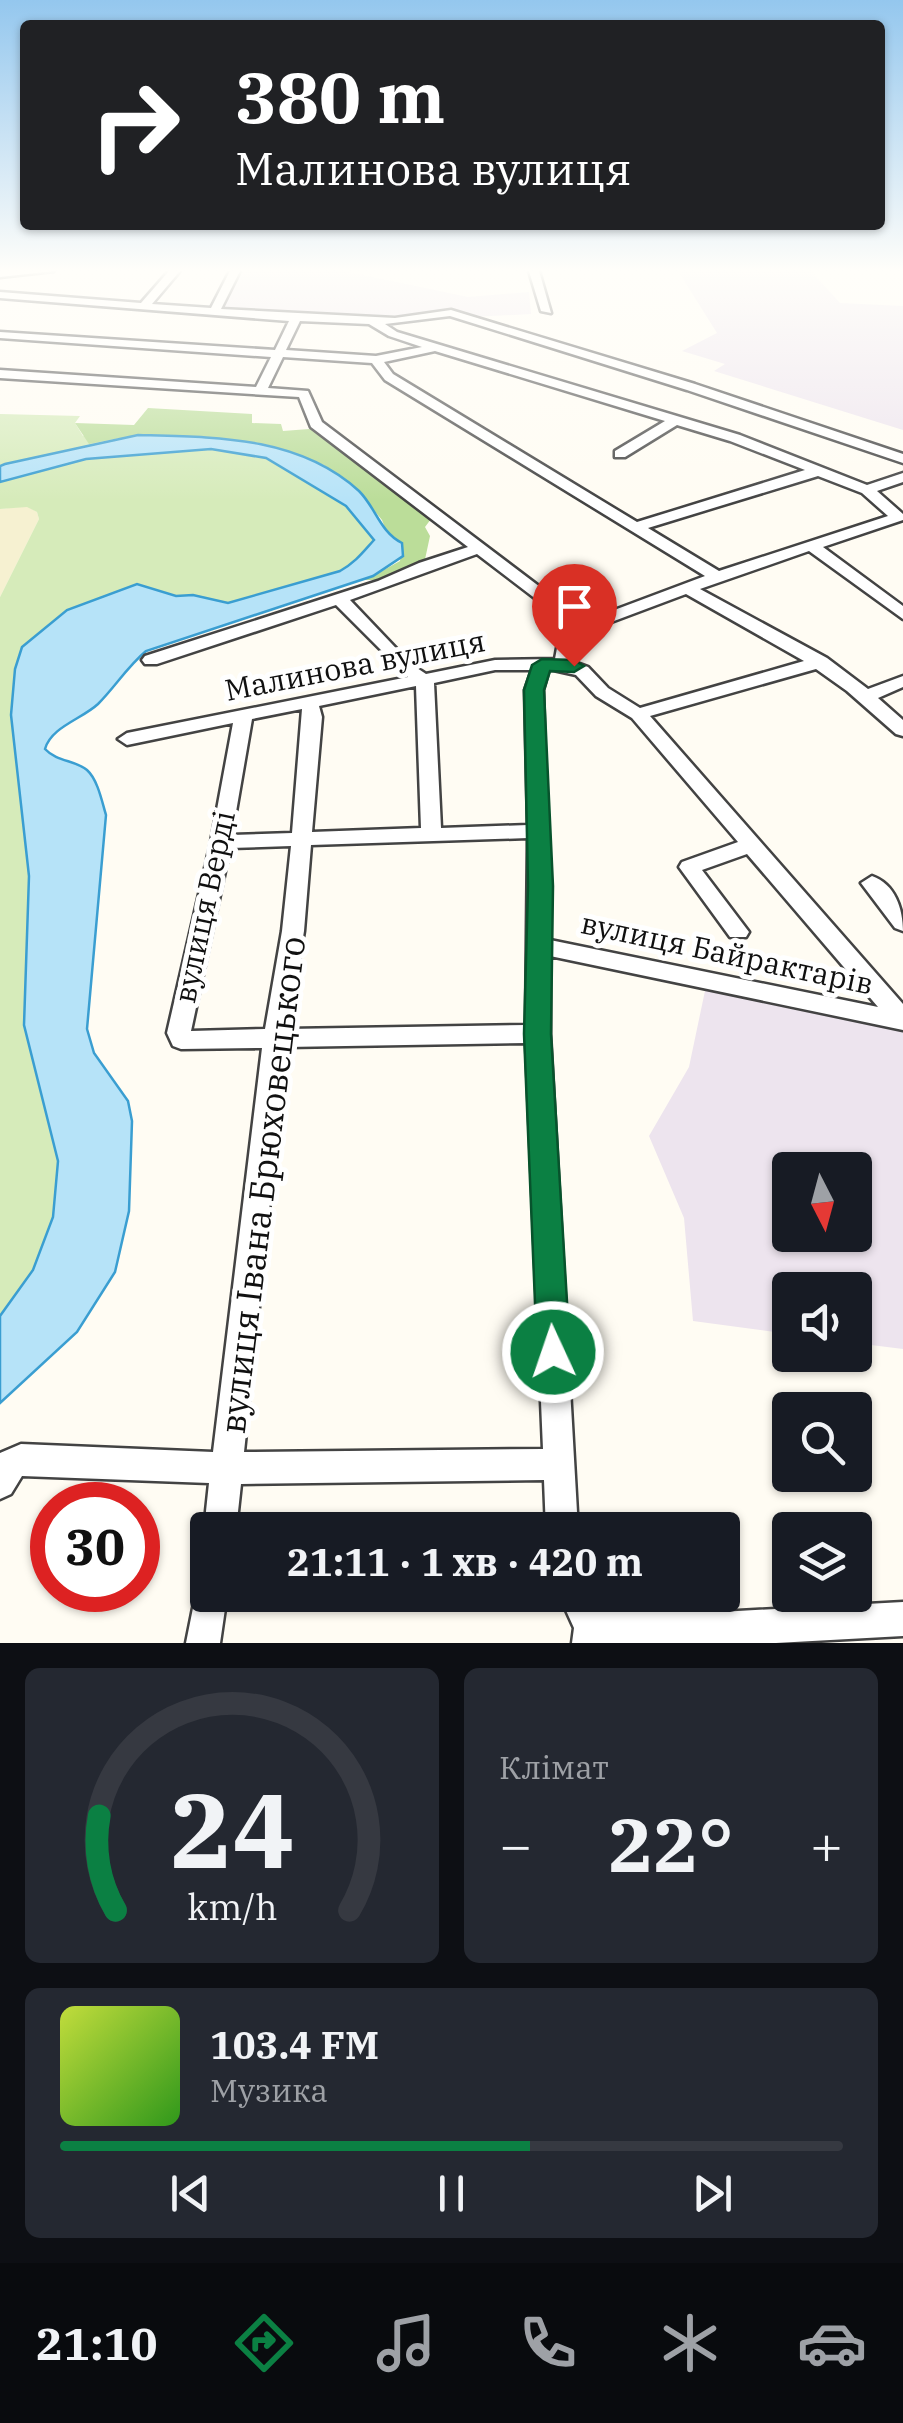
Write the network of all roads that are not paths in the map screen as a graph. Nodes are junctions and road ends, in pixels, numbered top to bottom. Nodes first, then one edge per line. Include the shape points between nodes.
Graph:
1 (194, 348) edge
2 (279, 348) edge
3 (433, 348) edge
4 (438, 348) edge
5 (565, 348) edge
6 (276, 353) junction
7 (376, 360) junction
8 (5, 374) edge
9 (0, 388) edge
10 (261, 390) junction
11 (674, 421) junction
12 (620, 454) dead end
13 (903, 459) edge
14 (818, 472) junction
15 (903, 477) edge
16 (867, 490) junction
17 (901, 519) edge
18 (638, 528) junction
19 (813, 547) junction
20 (481, 548) junction
21 (717, 576) junction
22 (688, 589) junction
23 (341, 598) junction
24 (903, 614) edge
25 (579, 629) junction
26 (151, 660) dead end
27 (821, 662) junction
28 (552, 664) junction
29 (424, 681) junction
30 (903, 681) edge
31 (869, 695) junction
32 (310, 704) junction
33 (638, 714) junction
34 (243, 718) junction
35 (903, 730) edge
36 (127, 738) dead end
37 (538, 831) junction
38 (431, 834) junction
39 (303, 839) junction
40 (221, 842) junction
41 (754, 844) junction
42 (872, 883) dead end
43 (903, 923) edge
44 (738, 932) dead end
45 (539, 946) junction
46 (903, 1020) edge
47 (538, 1034) junction
48 (275, 1038) junction
49 (558, 1464) junction
50 (229, 1468) junction
51 (0, 1483) edge
52 (223, 1512) edge
53 (561, 1512) edge
54 (208, 1612) edge
55 (903, 1619) edge
56 (590, 1635) edge
57 (203, 1643) edge

1 - 6 street
2 - 6 street
3 - 7 street
4 - 11 street
5 - 13 street
6 - 7 street
6 - 10 street
7 - 18 street via 389,377
8 - 9 street
8 - 10 street
10 - 20 street via 307,396 316,424
11 - 12 street
11 - 14 street
14 - 16 street
14 - 18 street
15 - 16 street
16 - 17 street
17 - 19 street
18 - 21 street
19 - 21 street
19 - 24 street
20 - 23 street
20 - 25 street via 568,612
21 - 22 street
22 - 25 street
22 - 27 street
23 - 26 street
23 - 29 street
25 - 28 street
27 - 31 street
27 - 33 street
28 - 29 street, Малинова вулиця via 495,665
28 - 33 street via 582,672
28 - 37 street via 534,690
29 - 32 street, Малинова вулиця
29 - 38 street
30 - 31 street
31 - 35 street
32 - 34 street, Малинова вулиця
32 - 39 street, вулиця Івана Брюховецького
33 - 41 street
34 - 36 street, Малинова вулиця
34 - 40 street, вулиця Верді
37 - 38 street
37 - 45 street
38 - 39 street
39 - 40 street
39 - 48 street, вулиця Івана Брюховецького
40 - 48 street, вулиця Верді via 178,1033 190,1043
41 - 44 street via 689,867
41 - 46 street
42 - 43 street
45 - 46 street, вулиця Байрактарів
45 - 47 street
47 - 48 street, вулиця Верді
47 - 49 street
48 - 50 street, вулиця Івана Брюховецького
49 - 50 street
49 - 53 street
50 - 51 street via 21,1460
50 - 52 street, вулиця Івана Брюховецького
54 - 57 street
55 - 56 street

